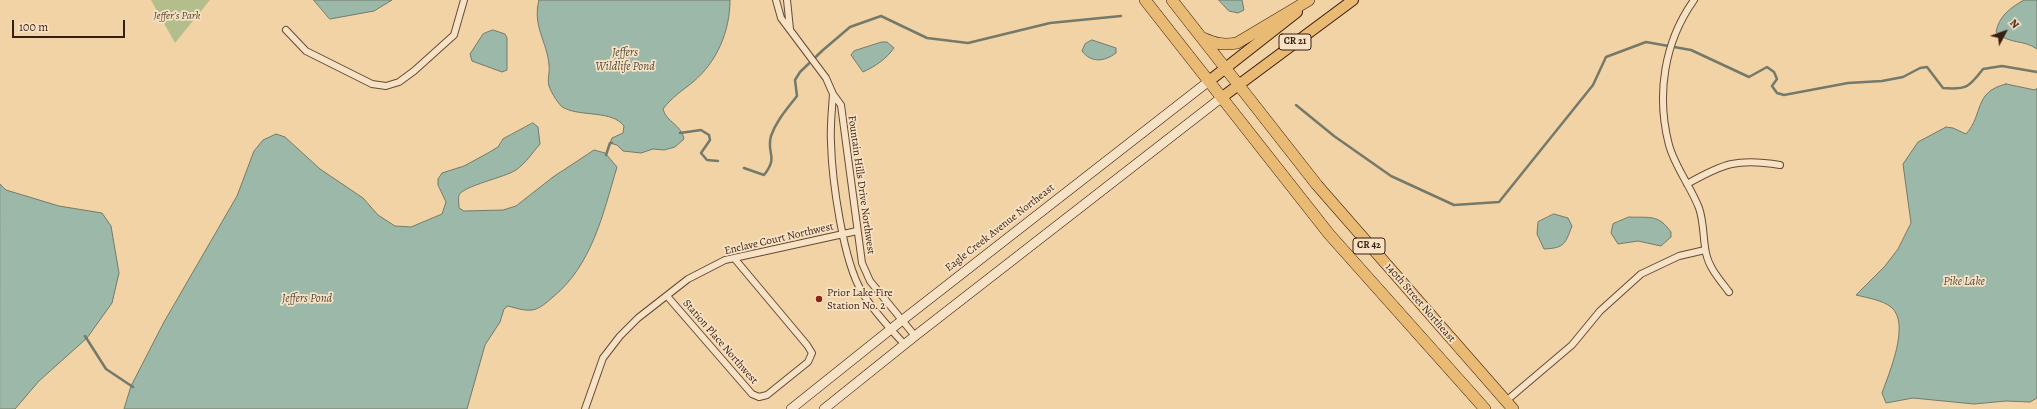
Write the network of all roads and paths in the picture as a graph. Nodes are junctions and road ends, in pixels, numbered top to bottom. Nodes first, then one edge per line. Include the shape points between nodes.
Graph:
1 (464, 0) edge
2 (776, 0) edge
3 (786, 0) edge
4 (1146, 0) edge
5 (1172, 0) edge
6 (1309, 0) edge
7 (1313, 0) edge
8 (1353, 0) edge
9 (1694, 0) edge
10 (790, 29) junction
11 (286, 30) dead end
12 (1200, 36) junction
13 (1225, 68) junction
14 (1209, 81) junction
15 (1238, 85) junction
16 (833, 94) junction
17 (1221, 98) junction
18 (1780, 165) dead end
19 (1687, 184) junction
20 (857, 232) junction
21 (843, 235) junction
22 (1705, 250) junction
23 (734, 258) junction
24 (1728, 292) dead end
25 (667, 296) junction
26 (901, 321) junction
27 (891, 329) junction
28 (914, 336) junction
29 (904, 344) junction
30 (1510, 405) edge
31 (585, 409) edge
32 (791, 409) edge
33 (824, 409) edge
34 (1485, 409) edge

1 - 11 street via 454,35 404,78 386,86 372,84 306,50
2 - 10 street, Fountain Hills Drive Northwest via 781,18
3 - 10 street, Fountain Hills Drive Northwest
4 - 14 highway, CR 42
5 - 12 highway, CR 42
6 - 12 highway via 1237,43 1225,45
7 - 13 main road, CR 21
8 - 15 main road, CR 21
9 - 19 street via 1685,12 1672,43 1663,80 1662,105 1669,146
10 - 16 street, Fountain Hills Drive Northwest via 826,78
12 - 13 highway, CR 42
13 - 14 main road, Eagle Creek Avenue Northeast / CR 21
13 - 15 highway, CR 42
14 - 17 highway, CR 42
14 - 26 main road, Eagle Creek Avenue Northeast / CR 21
15 - 17 main road, CR 21
15 - 30 highway, 140th Street Northeast / CR 42 via 1316,185
16 - 20 street, Fountain Hills Drive Northwest via 841,105
16 - 21 street, Fountain Hills Drive Northwest via 831,143
17 - 28 main road, CR 21
17 - 34 highway, 140th Street Northeast / CR 42 via 1329,234
18 - 19 street via 1751,161 1730,163 1713,169
19 - 22 street via 1700,209
20 - 21 street, Enclave Court Northwest
20 - 26 street, Fountain Hills Drive Northwest via 862,263 870,281
21 - 23 street, Enclave Court Northwest
21 - 27 street, Fountain Hills Drive Northwest via 853,274 862,292
22 - 24 street via 1714,274
22 - 30 street via 1679,256 1641,274 1600,311 1572,345
23 - 25 street, Enclave Court Northwest via 725,260 688,280
23 - 25 street, Station Place Northwest via 812,353 808,362 767,395 759,397 752,394
25 - 31 street, Enclave Court Northwest via 638,318 603,358
26 - 27 main road, Eagle Creek Avenue Northeast / CR 21
26 - 28 street, Fountain Hills Drive Northwest
27 - 29 street, Fountain Hills Drive Northwest
27 - 32 main road, Eagle Creek Avenue Northeast / CR 21
28 - 29 main road, CR 21
29 - 33 main road, CR 21

